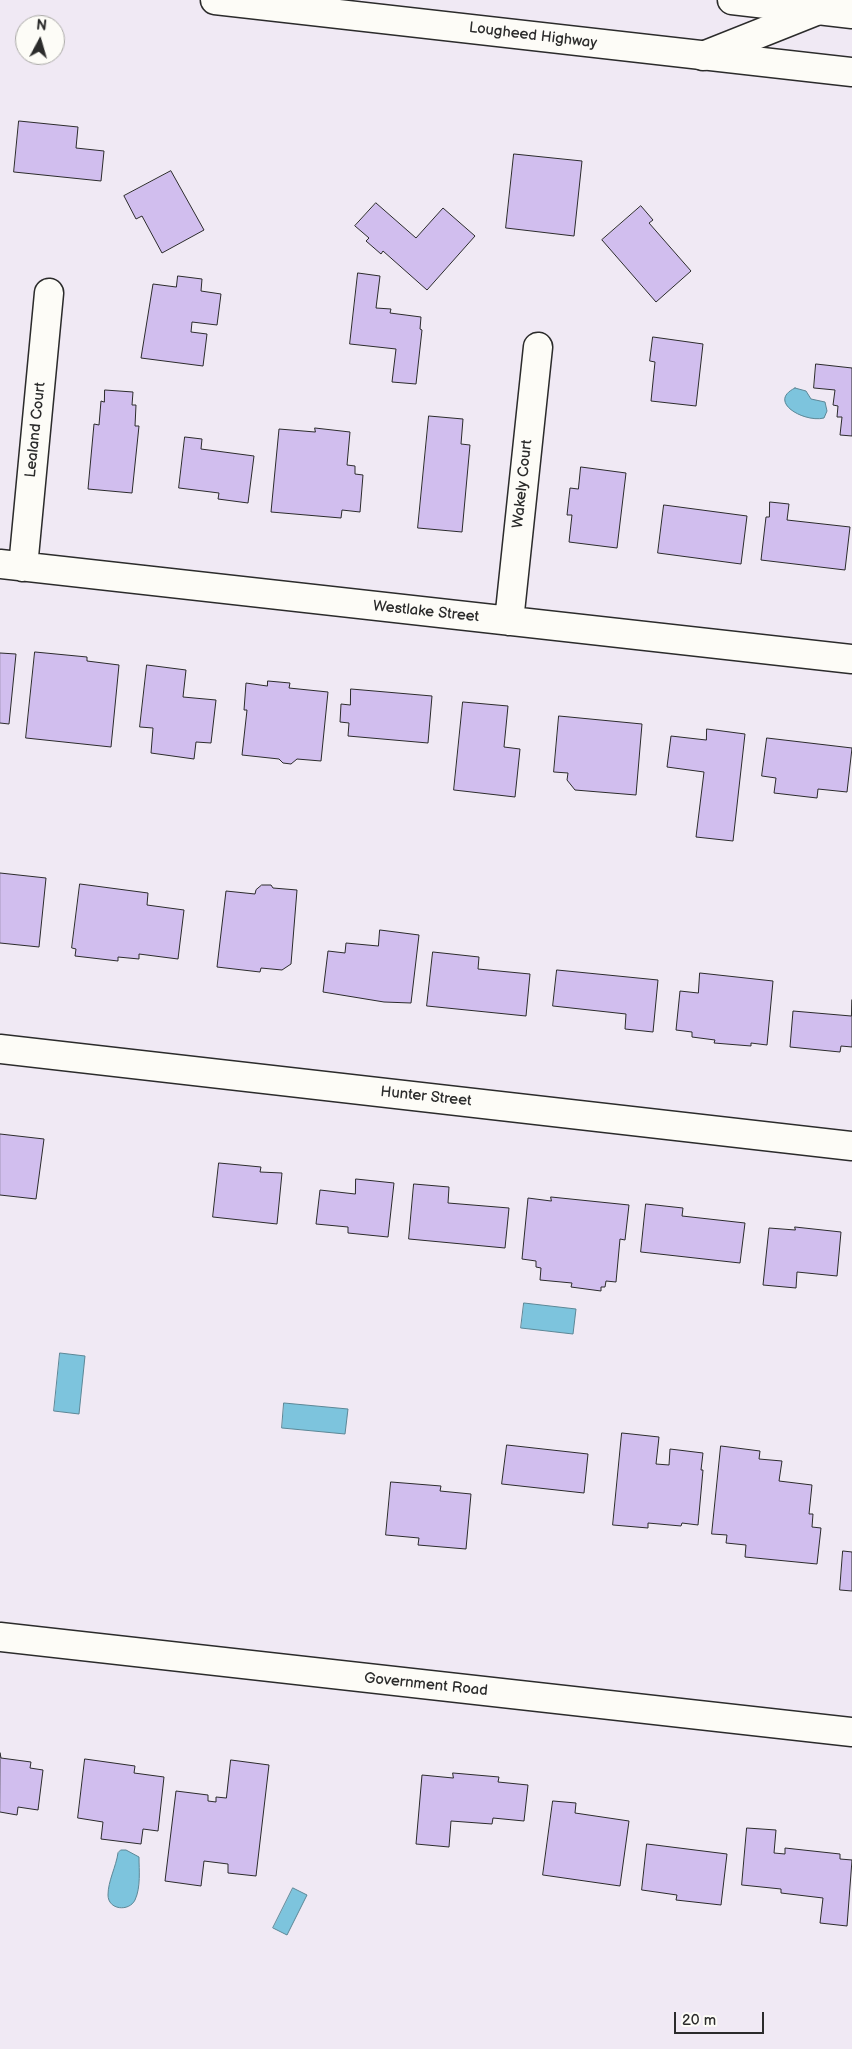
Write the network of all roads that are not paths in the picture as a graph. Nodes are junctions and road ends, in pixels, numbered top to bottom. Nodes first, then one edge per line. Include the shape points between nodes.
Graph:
1 (215, 0) edge
2 (732, 0) edge
3 (829, 5) edge
4 (852, 14) edge
5 (703, 56) junction
6 (852, 72) edge
7 (50, 293) dead end
8 (538, 348) dead end
9 (11, 566) edge
10 (508, 621) junction
11 (852, 659) edge
12 (0, 1049) edge
13 (852, 1146) edge
14 (0, 1637) edge
15 (852, 1732) edge

1 - 5 street, Lougheed Highway
2 - 3 street
3 - 4 street
3 - 5 street
5 - 6 street, Lougheed Highway
7 - 9 street, Lealand Court
8 - 10 street, Wakely Court
9 - 10 street, Westlake Street
10 - 11 street, Westlake Street
12 - 13 street, Hunter Street
14 - 15 street, Government Road

